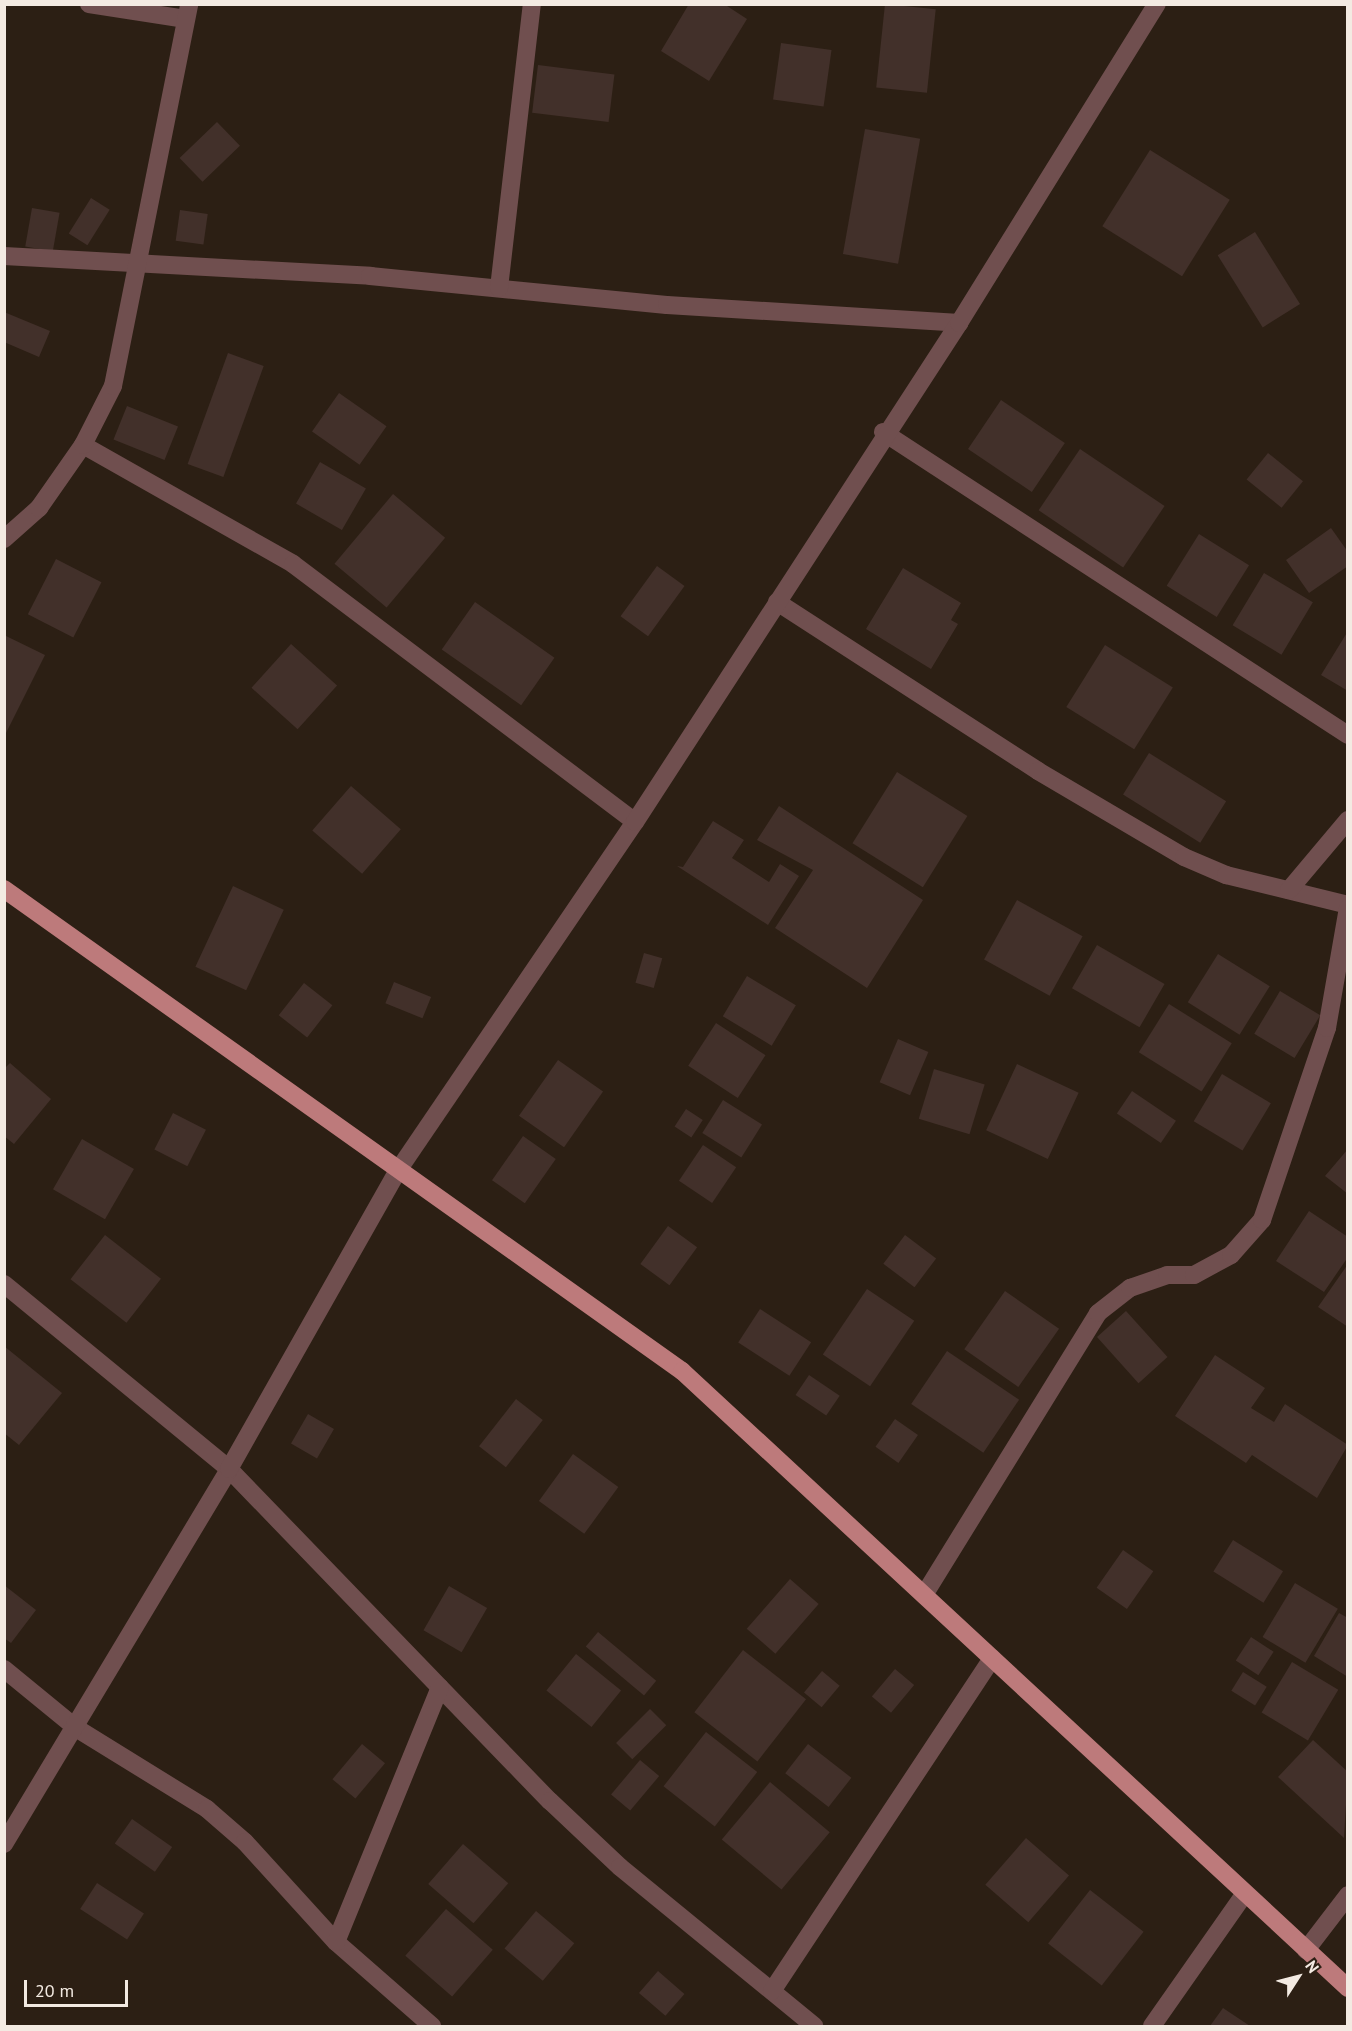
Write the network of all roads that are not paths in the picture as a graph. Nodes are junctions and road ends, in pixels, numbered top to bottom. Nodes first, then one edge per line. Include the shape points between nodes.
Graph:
1 (89, 4) edge
2 (532, 4) edge
3 (1157, 4) edge
4 (187, 12) edge
5 (4, 256) edge
6 (137, 268) junction
7 (499, 288) junction
8 (959, 323) junction
9 (883, 432) junction
10 (83, 445) junction
11 (4, 538) edge
12 (777, 602) junction
13 (1347, 735) edge
14 (1347, 820) edge
15 (635, 822) junction
16 (4, 889) edge
17 (1289, 890) junction
18 (1347, 907) edge
19 (399, 1169) junction
20 (4, 1284) edge
21 (229, 1469) junction
22 (924, 1595) junction
23 (992, 1658) junction
24 (4, 1669) edge
25 (440, 1687) junction
26 (76, 1728) junction
27 (4, 1844) edge
28 (1245, 1893) junction
29 (1347, 1895) edge
30 (336, 1942) junction
31 (1306, 1950) junction
32 (1347, 1988) edge
33 (772, 1991) junction
34 (432, 2026) edge
35 (814, 2026) edge
36 (1152, 2026) edge

1 - 4 street
2 - 7 street
3 - 8 street
4 - 6 street
5 - 6 street
6 - 7 street via 370,276
6 - 10 street via 113,386
7 - 8 street via 667,305
8 - 9 street
9 - 12 street
9 - 13 street
10 - 11 street via 39,508
10 - 15 street via 293,564
12 - 15 street
12 - 17 street via 1038,771 1184,857
14 - 17 street
15 - 19 street
16 - 19 main road
17 - 18 street
18 - 22 street via 1327,1028 1262,1220 1231,1255 1194,1275 1167,1275 1130,1288 1098,1312
19 - 21 street
19 - 22 main road via 682,1371
20 - 21 street
21 - 25 street
21 - 26 street
22 - 23 main road
23 - 28 main road
23 - 33 street
24 - 26 street
25 - 30 street
25 - 33 street via 620,1867
26 - 27 street
26 - 30 street via 207,1809 245,1842
28 - 31 main road
28 - 36 street
29 - 31 street
30 - 34 street
31 - 32 main road
33 - 35 street

